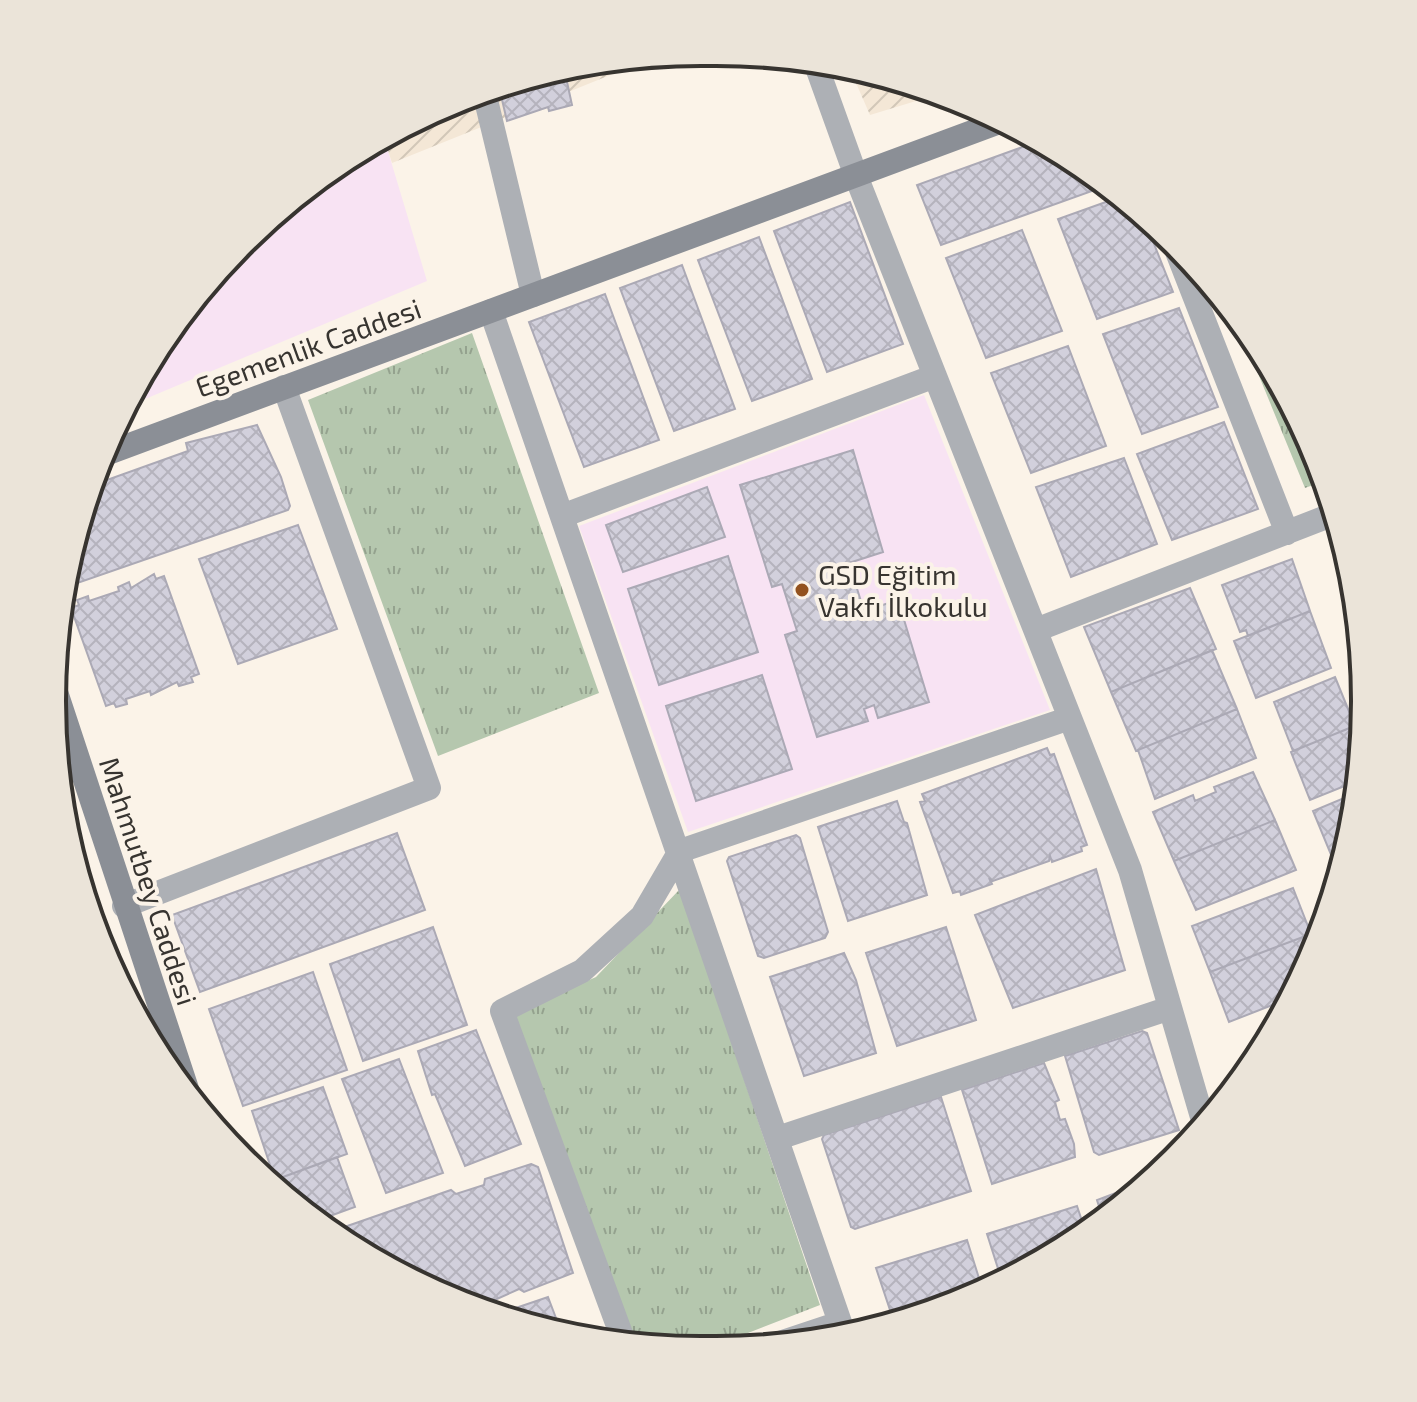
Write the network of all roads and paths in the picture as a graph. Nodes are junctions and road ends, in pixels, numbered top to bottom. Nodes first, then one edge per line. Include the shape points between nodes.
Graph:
1 (819, 74) edge
2 (487, 104) edge
3 (987, 127) edge
4 (856, 176) junction
5 (1186, 274) edge
6 (533, 295) junction
7 (491, 311) junction
8 (935, 376) junction
9 (284, 387) junction
10 (118, 449) edge
11 (562, 516) junction
12 (1323, 518) edge
13 (1287, 533) junction
14 (1036, 630) junction
15 (1070, 718) junction
16 (67, 726) edge
17 (680, 851) junction
18 (124, 906) junction
19 (1170, 1008) junction
20 (177, 1059) edge
21 (1200, 1111) edge
22 (778, 1138) junction
23 (840, 1324) edge
24 (620, 1331) edge

1 - 4 street
2 - 6 street
3 - 4 street, Egemenlik Caddesi
4 - 6 street, Egemenlik Caddesi
4 - 8 street
5 - 13 street
6 - 7 street, Egemenlik Caddesi
7 - 9 street, Egemenlik Caddesi
7 - 11 street
8 - 11 street
8 - 14 street
9 - 10 street, Egemenlik Caddesi
9 - 18 street via 429,788
11 - 17 street
12 - 13 street
13 - 14 street
14 - 15 street
15 - 17 street
15 - 19 street via 1130,870
16 - 18 street, Mahmutbey Caddesi
17 - 22 street
17 - 24 street via 642,916 582,971 502,1011
18 - 20 street, Mahmutbey Caddesi
19 - 21 street
19 - 22 street
22 - 23 street

